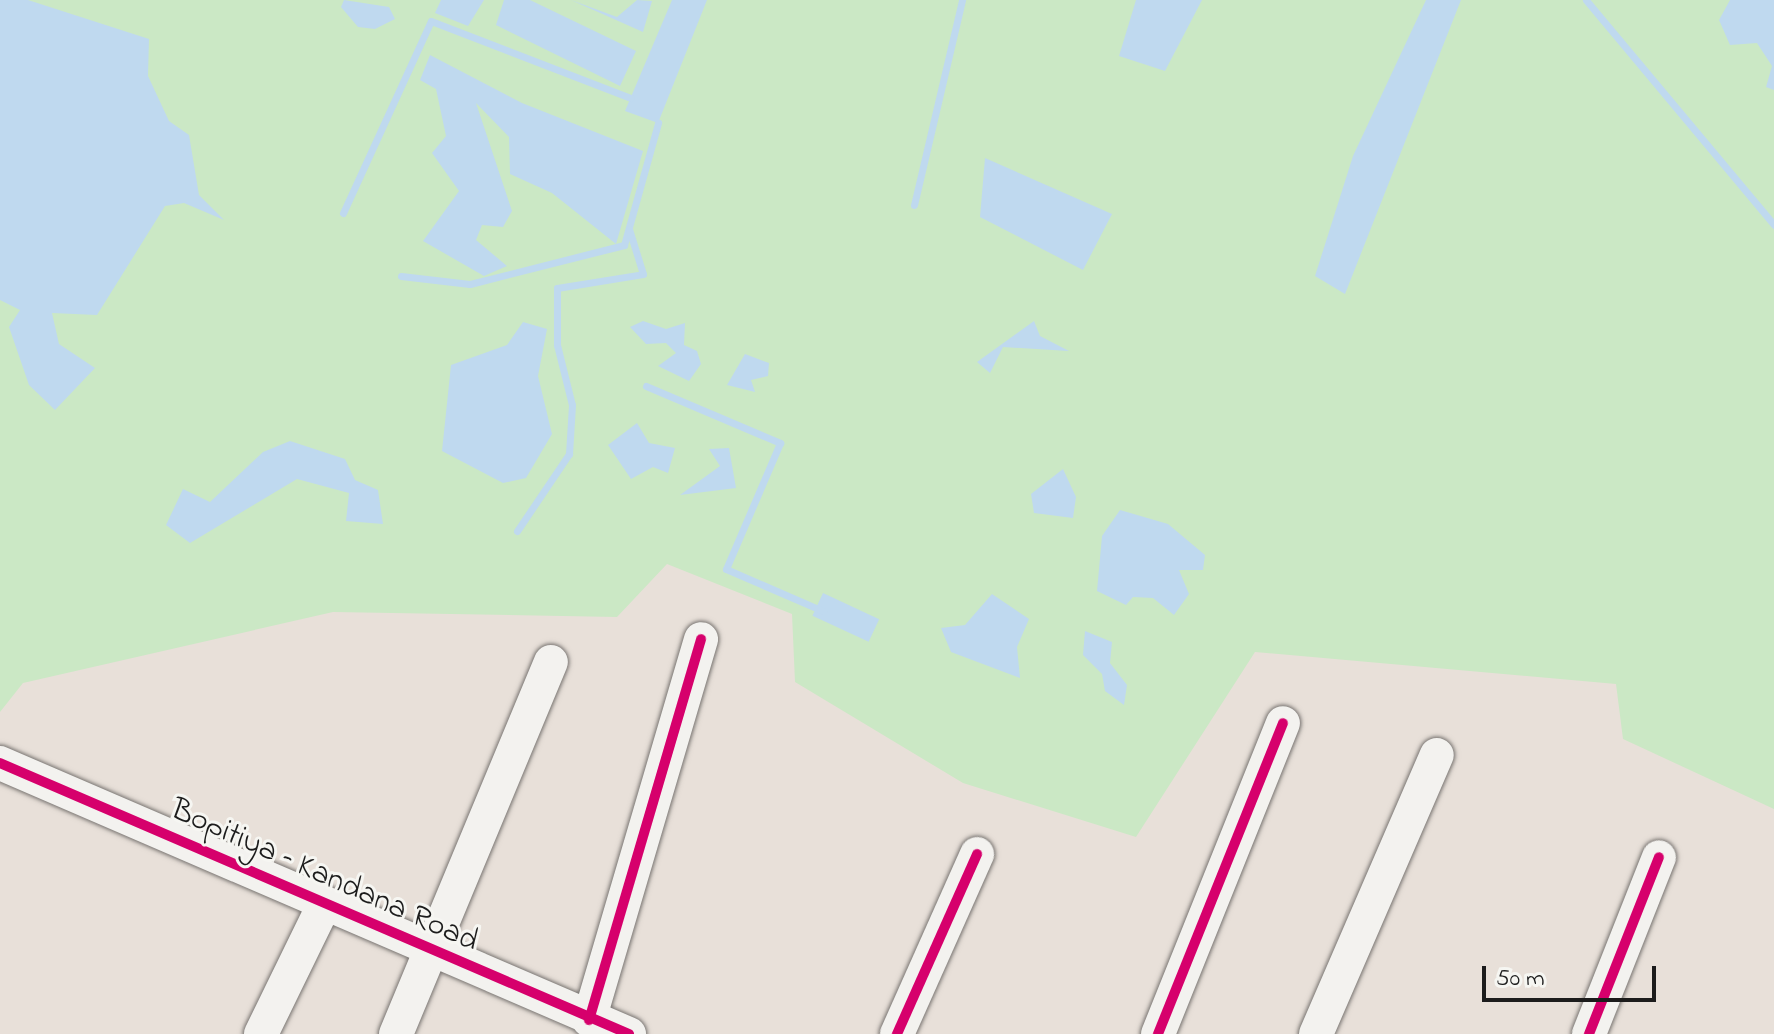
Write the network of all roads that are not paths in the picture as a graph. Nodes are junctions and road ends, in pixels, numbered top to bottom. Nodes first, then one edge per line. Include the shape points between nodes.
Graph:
1 (701, 639) dead end
2 (551, 662) dead end
3 (1283, 723) dead end
4 (1437, 755) dead end
5 (0, 763) edge
6 (977, 854) dead end
7 (1659, 857) dead end
8 (323, 907) junction
9 (434, 955) junction
10 (578, 1023) edge
11 (261, 1034) edge
12 (396, 1034) edge
13 (629, 1034) edge
14 (897, 1034) edge
15 (1158, 1034) edge
16 (1316, 1034) edge
17 (1589, 1034) edge

1 - 10 street
2 - 9 street
3 - 15 street
4 - 16 street
5 - 8 street, Bopitiya – Kandana Road
6 - 14 street
7 - 17 street
8 - 9 street, Bopitiya – Kandana Road
8 - 11 street
9 - 10 street, Bopitiya – Kandana Road
9 - 12 street
10 - 13 street, Bopitiya – Kandana Road

